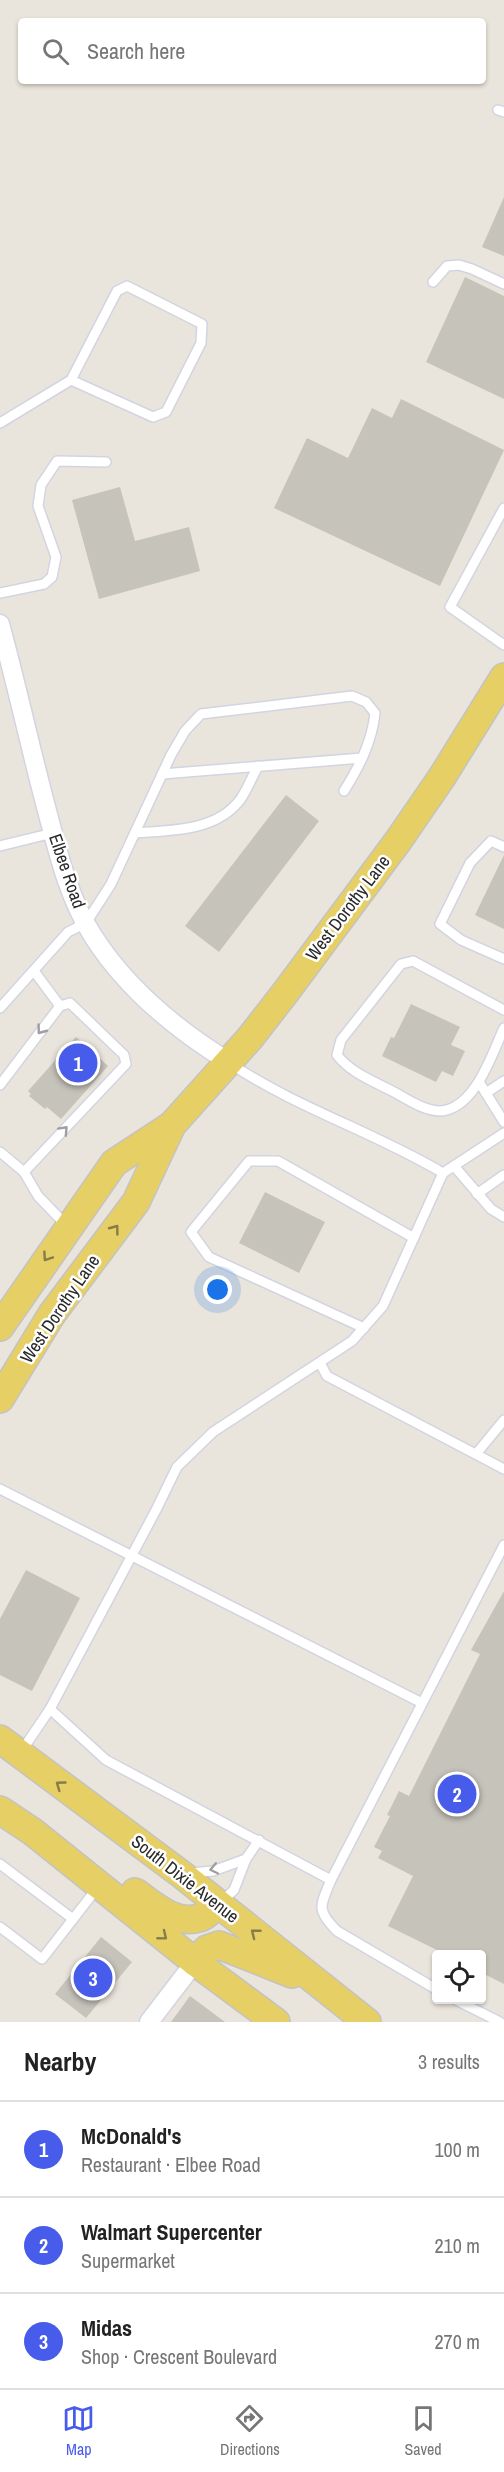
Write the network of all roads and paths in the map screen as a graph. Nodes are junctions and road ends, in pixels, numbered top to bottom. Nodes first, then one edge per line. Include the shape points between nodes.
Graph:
1 (434, 282) dead end
2 (504, 284) edge
3 (71, 380) junction
4 (0, 423) edge
5 (106, 462) dead end
6 (504, 508) edge
7 (499, 527) edge
8 (0, 593) edge
9 (0, 624) edge
10 (504, 645) edge
11 (504, 677) edge
12 (362, 758) junction
13 (258, 766) junction
14 (162, 774) junction
15 (344, 791) dead end
16 (53, 833) junction
17 (135, 833) junction
18 (0, 846) edge
19 (504, 847) edge
20 (86, 923) junction
21 (504, 960) edge
22 (34, 971) junction
23 (60, 1006) junction
24 (0, 1008) edge
25 (504, 1010) edge
26 (504, 1028) edge
27 (229, 1062) junction
28 (504, 1081) edge
29 (479, 1082) junction
30 (0, 1085) edge
31 (486, 1093) junction
32 (504, 1122) edge
33 (172, 1125) junction
34 (504, 1133) edge
35 (0, 1152) edge
36 (454, 1166) junction
37 (24, 1172) junction
38 (443, 1173) junction
39 (504, 1175) edge
40 (477, 1194) junction
41 (504, 1217) edge
42 (68, 1227) junction
43 (414, 1238) junction
44 (0, 1328) edge
45 (364, 1328) junction
46 (320, 1363) junction
47 (0, 1399) edge
48 (504, 1420) edge
49 (476, 1454) junction
50 (504, 1469) edge
51 (0, 1489) edge
52 (504, 1545) edge
53 (131, 1558) junction
54 (422, 1703) junction
55 (50, 1709) junction
56 (10, 1747) edge
57 (0, 1810) edge
58 (33, 1832) junction
59 (259, 1840) junction
60 (246, 1859) junction
61 (0, 1864) edge
62 (181, 1874) junction
63 (331, 1880) junction
64 (100, 1885) junction
65 (218, 1904) junction
66 (73, 1919) junction
67 (0, 1927) edge
68 (195, 1962) junction
69 (321, 1985) junction
70 (432, 1987) edge
71 (464, 2004) edge
72 (149, 2022) edge
73 (276, 2022) edge
74 (367, 2022) edge
75 (500, 2022) edge

1 - 2 lane via 447,266 459,266
3 - 3 lane via 153,417 166,412 201,343 202,324 127,286 117,291
3 - 4 lane
5 - 8 lane via 57,461 41,485 38,506 56,557 52,578 45,584
6 - 7 lane
7 - 10 lane via 450,607
9 - 16 street, Elbee Road
11 - 27 main road, West Dorothy Lane via 442,777 361,893
12 - 13 lane
12 - 14 lane via 375,713 366,702 352,696 201,714 185,731
12 - 15 lane
13 - 14 lane
13 - 17 lane via 239,800 217,819 191,829
14 - 17 lane
16 - 18 lane
16 - 20 street, Elbee Road via 63,870
17 - 20 lane via 111,884
19 - 21 lane via 491,841 470,863 440,924 461,940
20 - 22 lane via 68,932
20 - 27 street, Elbee Road via 127,979 155,1007 196,1042
22 - 23 lane
22 - 24 lane
23 -> 30 lane
37 -> 23 lane via 126,1064 124,1055 70,1003
25 - 29 lane via 413,961 401,964 341,1040 337,1055 346,1067 423,1107 440,1111 460,1104
26 - 29 lane
27 - 33 main road, West Dorothy Lane
27 - 38 lane via 270,1089
28 - 31 lane
29 - 31 lane
31 - 32 lane
33 - 42 main road, West Dorothy Lane via 114,1163
47 -> 33 main road, West Dorothy Lane via 52,1314 136,1202
34 - 36 lane
35 - 37 lane
36 - 38 lane
36 - 40 lane
37 - 42 lane via 38,1196
38 - 43 lane
39 - 40 lane
40 - 41 lane
42 -> 44 main road, West Dorothy Lane
43 - 45 lane via 383,1306
43 - 45 lane via 278,1161 249,1161 190,1233 209,1257
45 - 46 lane
46 - 49 lane via 327,1376
46 - 53 lane via 213,1432 177,1467
48 - 49 lane
49 - 50 lane
51 - 53 lane
52 - 54 lane
53 - 54 lane
53 - 55 lane
54 - 63 lane
55 - 56 lane
55 - 59 lane via 106,1760
62 -> 56 main road, South Dixie Avenue
57 - 58 main road
58 - 64 main road
58 - 65 main road via 115,1877 169,1916 201,1918
59 - 60 lane
59 - 63 lane
60 -> 62 lane via 213,1871
60 - 65 lane via 234,1890
61 - 66 lane
62 - 65 main road, South Dixie Avenue
63 - 70 lane via 320,1906 324,1918 337,1931
64 - 66 lane
64 -> 68 main road
69 -> 65 main road, South Dixie Avenue
66 - 67 lane via 42,1959
68 - 69 main road via 207,1949 219,1945
68 - 72 street
68 - 73 main road
69 - 74 main road, South Dixie Avenue
71 - 75 lane

